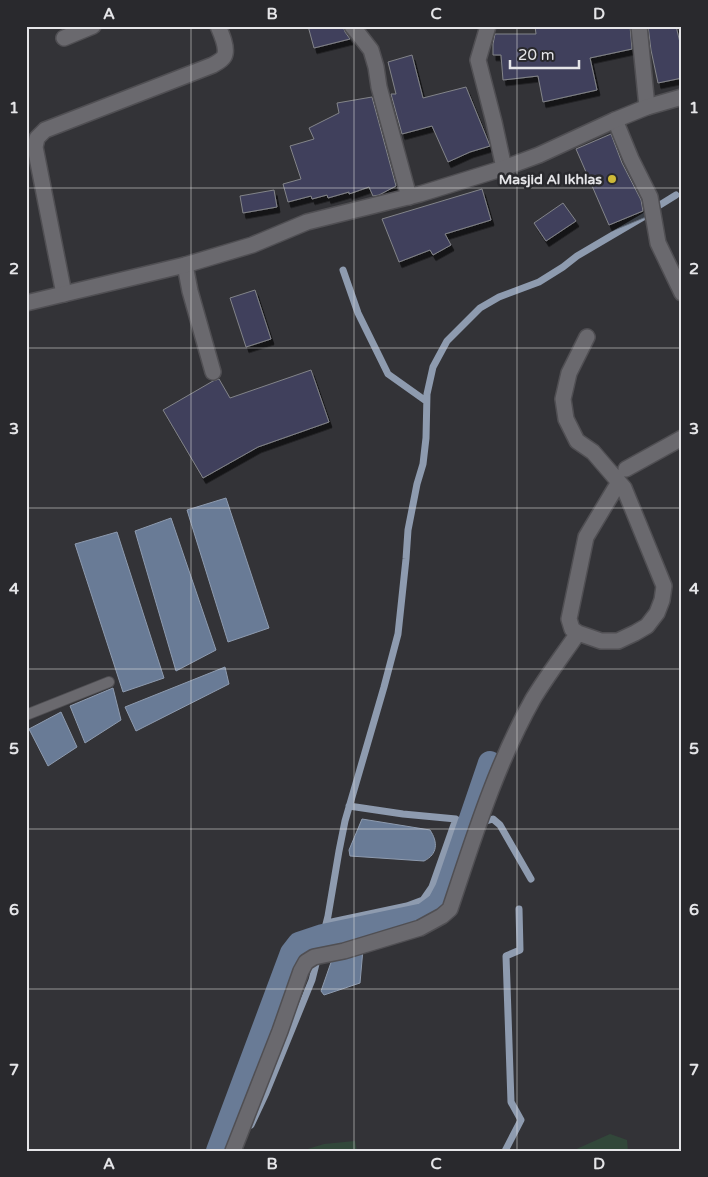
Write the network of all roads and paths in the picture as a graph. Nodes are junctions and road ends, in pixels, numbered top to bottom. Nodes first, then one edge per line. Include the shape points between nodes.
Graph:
1 (93, 26) edge
2 (218, 26) edge
3 (352, 26) edge
4 (488, 26) edge
5 (639, 26) edge
6 (64, 38) dead end
7 (682, 97) edge
8 (647, 107) junction
9 (614, 120) junction
10 (504, 168) junction
11 (409, 197) junction
12 (185, 265) junction
13 (682, 293) edge
14 (64, 294) junction
15 (26, 303) edge
16 (587, 338) dead end
17 (213, 372) dead end
18 (682, 438) edge
19 (622, 476) junction
20 (578, 633) junction
21 (109, 682) dead end
22 (26, 715) edge
23 (233, 1151) edge

1 - 6 street
2 - 14 street via 225,54 214,65 45,130 37,138 35,147
3 - 11 street via 371,50
4 - 10 street via 478,60
5 - 8 street
7 - 8 street
8 - 9 street
9 - 10 street
9 - 13 street via 650,197 658,243
10 - 11 street
11 - 12 street via 307,222 252,245
12 - 14 street
12 - 17 street
14 - 15 street
16 - 19 street via 569,373 563,399 566,419 577,441
18 - 19 street
19 - 20 street via 586,537 569,619 572,629
19 - 20 street via 664,586 662,600 647,626 618,641 600,641
20 - 23 street via 550,671 516,732 480,819 450,909 426,925 306,962
21 - 22 lane

